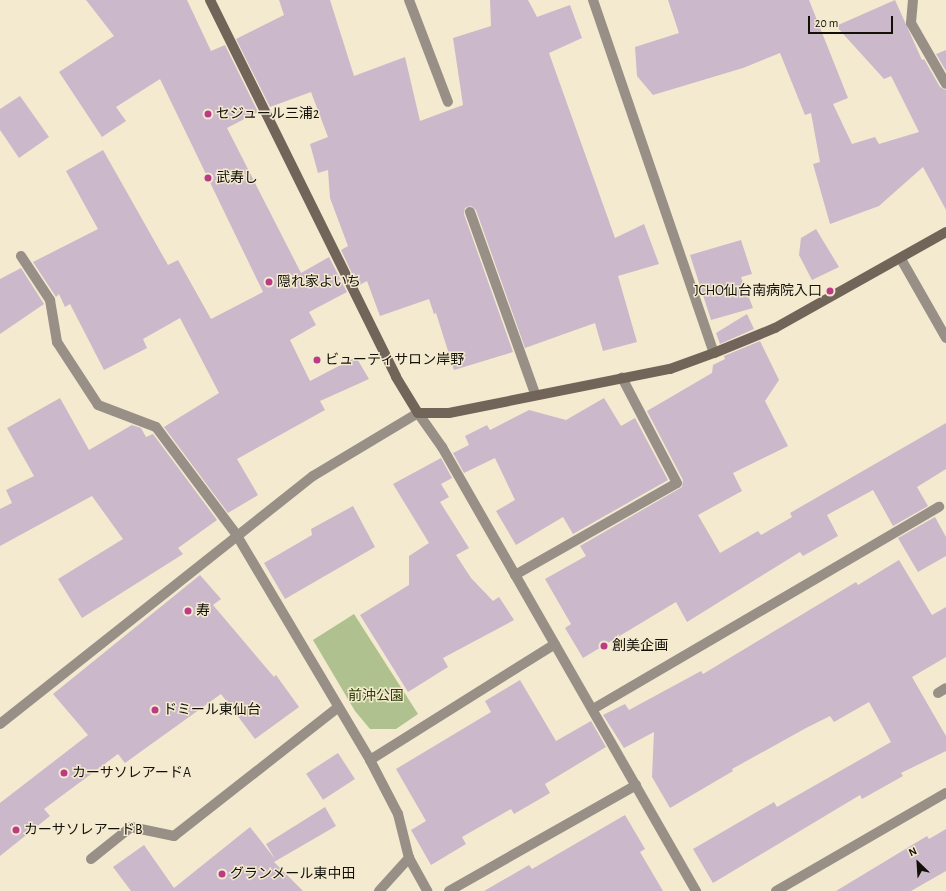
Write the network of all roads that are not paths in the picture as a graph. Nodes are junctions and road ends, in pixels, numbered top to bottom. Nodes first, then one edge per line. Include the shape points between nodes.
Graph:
1 (210, 0) edge
2 (409, 0) edge
3 (593, 0) edge
4 (914, 0) edge
5 (946, 84) edge
6 (448, 102) dead end
7 (470, 212) dead end
8 (946, 232) edge
9 (21, 256) dead end
10 (901, 259) junction
11 (946, 338) edge
12 (714, 353) junction
13 (622, 378) junction
14 (535, 394) junction
15 (418, 413) junction
16 (939, 507) dead end
17 (236, 534) junction
18 (516, 575) junction
19 (555, 644) junction
20 (337, 708) junction
21 (594, 709) junction
22 (0, 724) edge
23 (370, 760) junction
24 (636, 785) junction
25 (946, 793) edge
26 (409, 858) junction
27 (91, 859) dead end
28 (379, 891) edge
29 (427, 891) edge
30 (450, 891) edge
31 (696, 891) edge
32 (776, 891) edge

1 - 15 street via 392,370
2 - 6 street
3 - 12 street
4 - 5 street via 912,23
7 - 14 street
8 - 10 street
9 - 17 street via 50,300 57,342 98,405 156,427
10 - 11 street
10 - 12 street via 775,328
12 - 13 street via 670,369
13 - 14 street
13 - 18 street via 678,483
14 - 15 street via 449,413
15 - 17 street via 313,476
15 - 18 street via 442,447
16 - 21 street
17 - 20 street
17 - 22 street
18 - 19 street
19 - 21 street
19 - 23 street
20 - 23 street
20 - 27 street via 174,836 131,827
21 - 24 street
23 - 26 street via 398,814
24 - 30 street
24 - 31 street
25 - 32 street
26 - 28 street
26 - 29 street

